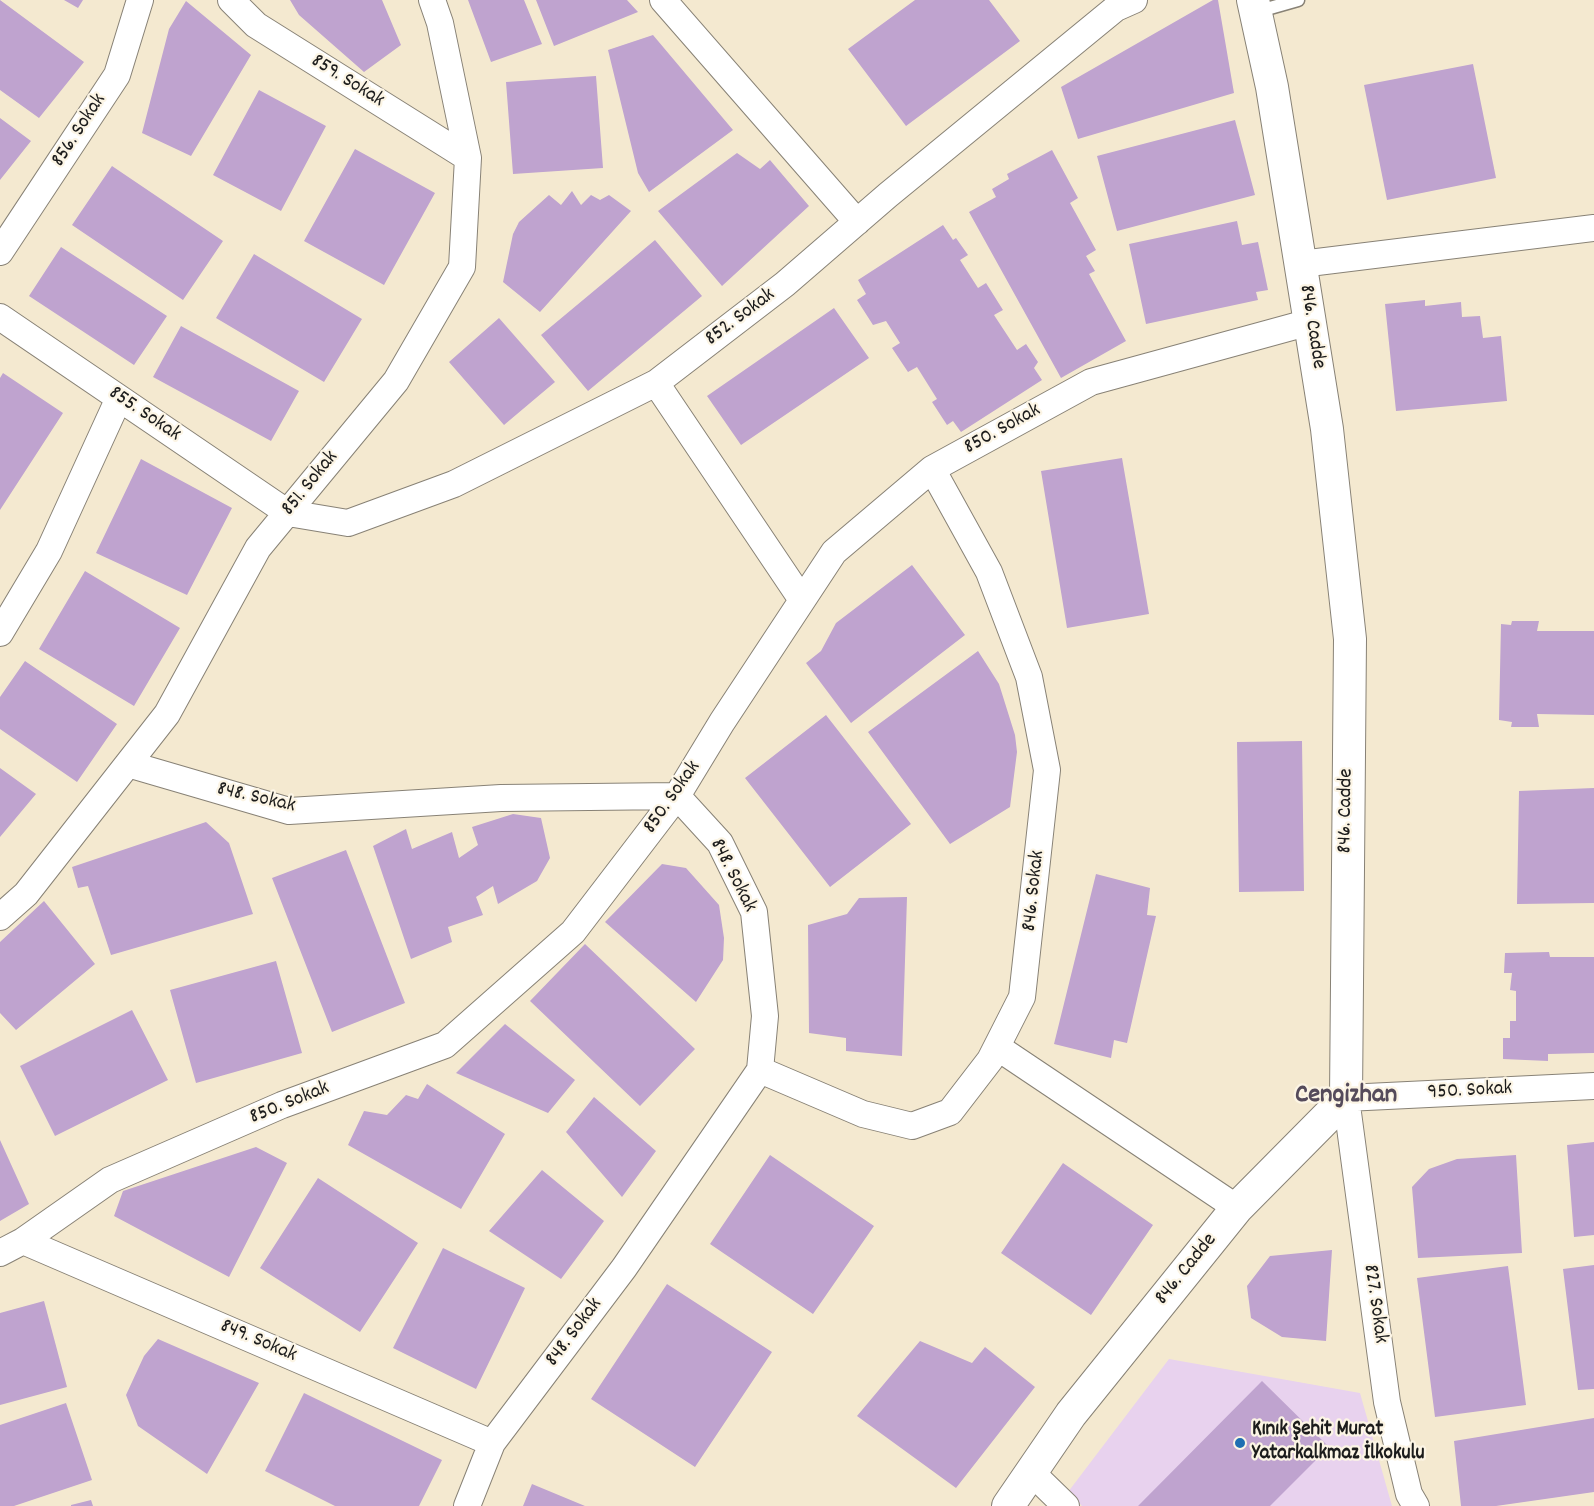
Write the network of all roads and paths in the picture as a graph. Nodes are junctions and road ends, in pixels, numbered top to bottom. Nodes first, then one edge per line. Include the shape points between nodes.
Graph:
1 (140, 0) edge
2 (231, 0) edge
3 (432, 0) edge
4 (663, 0) edge
5 (1298, 0) edge
6 (1120, 3) edge
7 (1254, 6) edge
8 (468, 158) junction
9 (856, 222) junction
10 (1594, 228) edge
11 (0, 252) edge
12 (1301, 264) junction
13 (0, 317) edge
14 (1310, 322) junction
15 (656, 383) junction
16 (119, 398) junction
17 (932, 469) junction
18 (288, 513) junction
19 (802, 600) junction
20 (0, 633) edge
21 (128, 764) junction
22 (677, 796) junction
23 (0, 917) edge
24 (997, 1047) junction
25 (760, 1070) junction
26 (1594, 1086) edge
27 (1346, 1098) junction
28 (1237, 1208) junction
29 (23, 1241) junction
30 (0, 1253) edge
31 (492, 1443) junction
32 (1031, 1472) junction
33 (468, 1506) edge
34 (1008, 1506) edge
35 (1066, 1506) edge
36 (1416, 1506) edge

1 - 11 street, 856. Sokak via 117,75
2 - 8 street, 859. Sokak via 256,25
3 - 8 street, 851. Sokak via 441,23
4 - 9 street
5 - 7 lane
6 - 9 street, 852. Sokak
7 - 12 street, 846. Cadde via 1272,87
8 - 18 street, 851. Sokak via 462,267 396,381
9 - 15 street, 852. Sokak via 785,284
10 - 12 street
12 - 14 street, 846. Cadde
13 - 16 street, 855. Sokak
14 - 17 street, 850. Sokak via 1091,382
14 - 27 street, 846. Cadde via 1327,429 1350,639
15 - 18 street, 852. Sokak via 454,484 348,523
15 - 19 street
16 - 18 street, 855. Sokak
16 - 20 street via 49,551
17 - 19 street, 850. Sokak via 834,552
17 - 24 street, 846. Sokak via 988,572 1021,656 1029,677 1047,770 1022,997
18 - 21 street, 851. Sokak via 258,548 167,714
19 - 22 street, 850. Sokak
21 - 22 street, 848. Sokak via 289,812 501,798
21 - 23 street, 851. Sokak via 26,894
22 - 25 street, 848. Sokak via 720,843 754,912 765,1016
22 - 29 street, 850. Sokak via 573,932 446,1045 282,1105 110,1180
24 - 25 street, 846. Sokak via 950,1112 912,1126 863,1114
24 - 28 street
25 - 31 street, 848. Sokak via 624,1268
26 - 27 street, 950. Sokak
27 - 28 street, 846. Cadde
27 - 36 street, 827. Sokak via 1387,1402 1409,1494
28 - 32 street, 846. Cadde via 1071,1414
29 - 30 street, 850. Sokak
29 - 31 street, 849. Sokak
31 - 33 street, 848. Sokak
32 - 34 street, 846. Cadde
32 - 35 street

